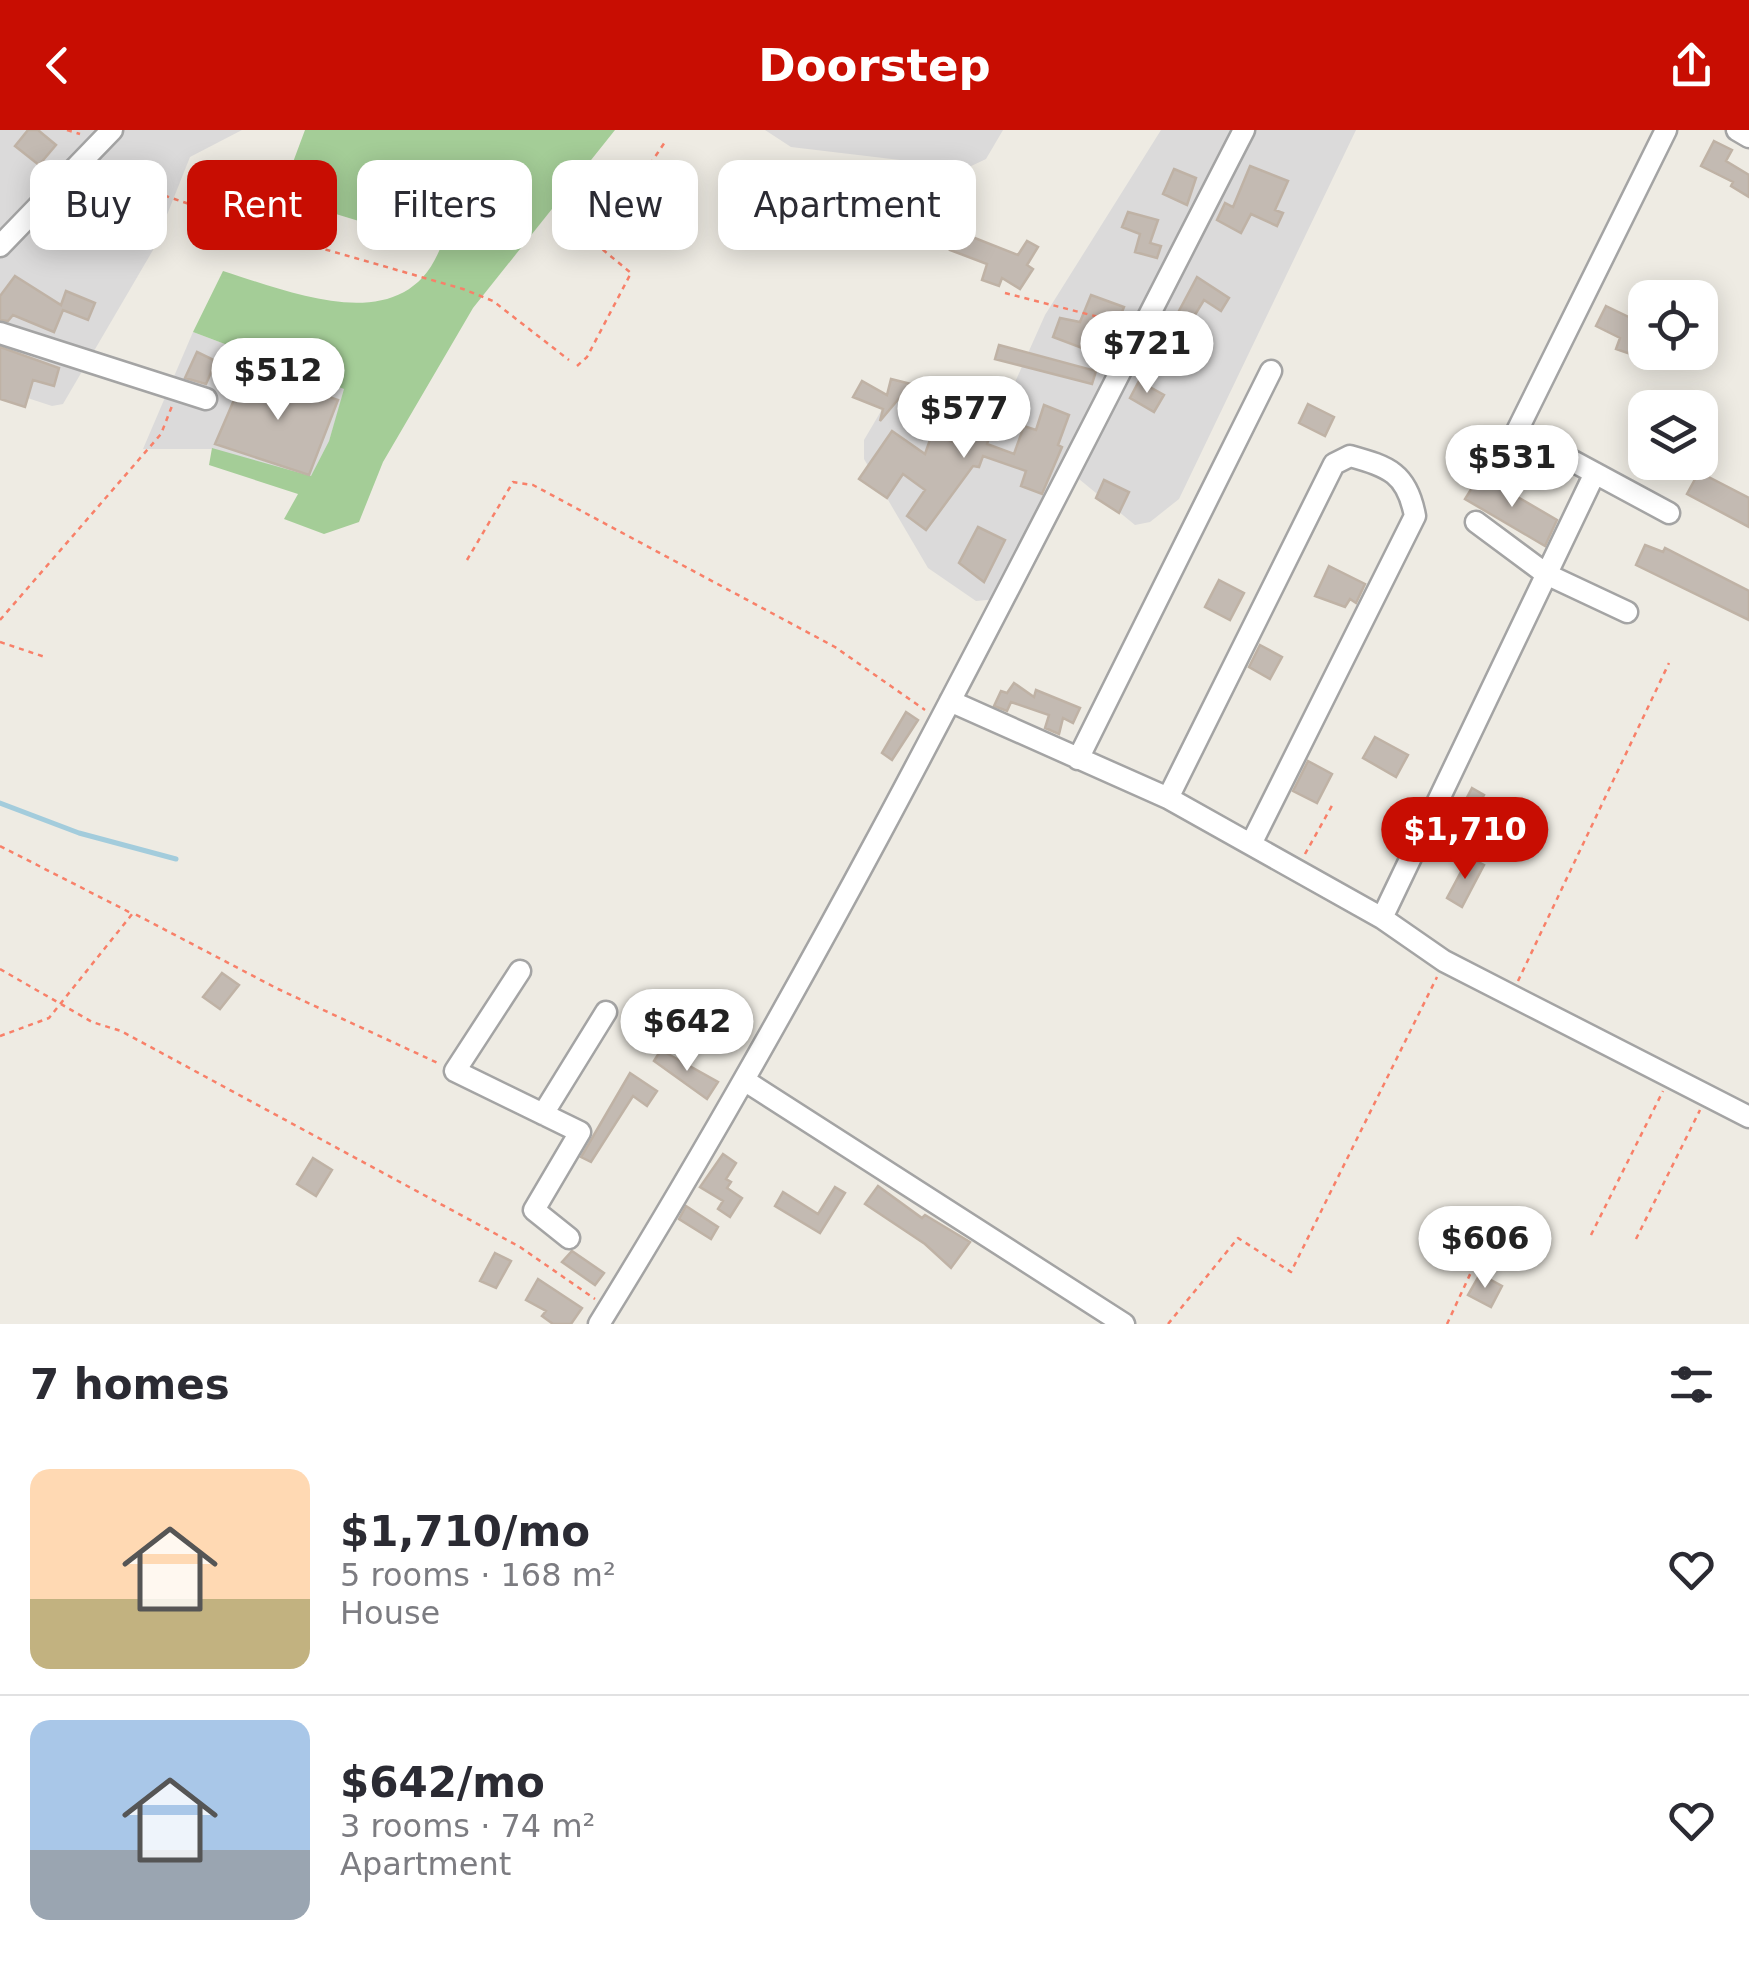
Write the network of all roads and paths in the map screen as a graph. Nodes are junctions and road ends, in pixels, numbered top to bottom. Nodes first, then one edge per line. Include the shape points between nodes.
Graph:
1 (112, 130) edge
2 (1244, 130) edge
3 (1666, 130) edge
4 (1736, 130) edge
5 (1749, 137) edge
6 (665, 142) dead end
7 (83, 160) edge
8 (167, 196) edge
9 (30, 215) edge
10 (0, 246) edge
11 (1005, 292) dead end
12 (1142, 328) junction
13 (0, 333) edge
14 (569, 360) dead end
15 (577, 366) dead end
16 (1270, 371) dead end
17 (178, 390) junction
18 (206, 399) dead end
19 (1595, 473) junction
20 (1669, 513) dead end
21 (1476, 522) dead end
22 (467, 560) dead end
23 (1546, 574) junction
24 (1627, 612) dead end
25 (0, 620) edge
26 (0, 642) edge
27 (45, 657) dead end
28 (1669, 663) dead end
29 (950, 701) junction
30 (940, 720) junction
31 (1078, 759) junction
32 (1168, 798) junction
33 (1334, 802) dead end
34 (1252, 842) junction
35 (0, 846) edge
36 (1297, 868) junction
37 (133, 913) junction
38 (1382, 918) junction
39 (1444, 962) junction
40 (0, 969) edge
41 (520, 971) dead end
42 (1510, 995) junction
43 (62, 1005) junction
44 (606, 1012) dead end
45 (0, 1036) edge
46 (454, 1071) junction
47 (1671, 1077) junction
48 (744, 1080) junction
49 (1708, 1096) junction
50 (544, 1114) junction
51 (1749, 1117) edge
52 (1591, 1234) dead end
53 (569, 1238) dead end
54 (1636, 1238) dead end
55 (1479, 1255) dead end
56 (604, 1316) edge
57 (1124, 1324) edge
58 (1168, 1324) edge
59 (1447, 1324) edge

1 - 7 street
2 - 12 street
3 - 19 street via 1518,430
4 - 5 street
6 - 15 path via 596,244 631,272
8 - 14 path via 463,289 494,302
9 - 10 street
11 - 12 path
12 - 29 street
13 - 17 street
16 - 31 street
17 - 18 street
17 - 25 path via 160,434
19 - 20 street
19 - 23 street
21 - 23 street
22 - 30 path via 513,482 533,485 835,647
23 - 24 street
23 - 38 street
26 - 27 path
28 - 42 path
29 - 30 street
29 - 31 street
30 - 48 street
31 - 32 street
32 - 34 street
32 - 34 street via 1334,464 1350,456 1390,469 1410,490 1415,516
33 - 36 path
34 - 36 street
35 - 37 path
36 - 38 street
37 - 43 path
37 - 46 path
38 - 39 street
39 - 42 street
39 - 58 path via 1291,1272 1238,1238
40 - 43 path
41 - 46 street
42 - 47 street
43 - 45 path via 39,1024
43 - 56 path via 520,1247
44 - 50 street
46 - 50 street
47 - 49 street
47 - 52 path
48 - 56 street
48 - 57 street
49 - 51 street
49 - 54 path
50 - 53 street via 580,1132 534,1210
55 - 59 path

